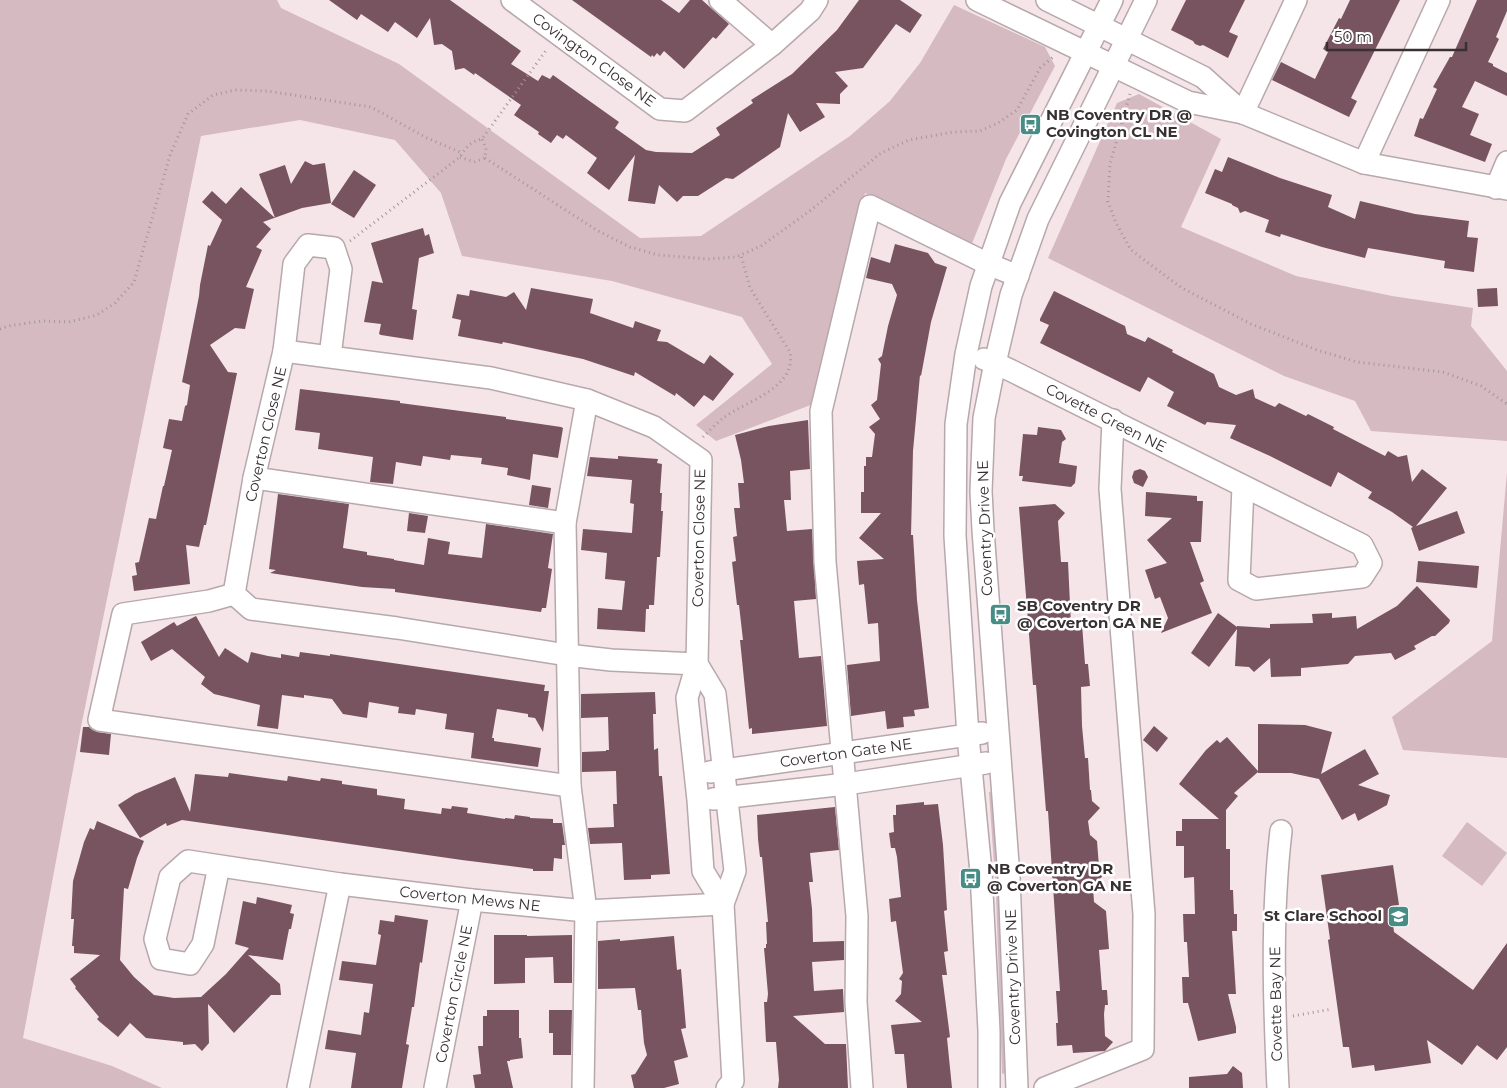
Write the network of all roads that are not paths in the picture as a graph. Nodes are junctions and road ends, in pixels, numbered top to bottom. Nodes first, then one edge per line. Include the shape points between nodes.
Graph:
1 (512, 0) edge
2 (720, 0) edge
3 (817, 0) edge
4 (978, 0) edge
5 (1047, 0) edge
6 (1112, 0) edge
7 (1146, 0) edge
8 (1296, 0) edge
9 (1440, 0) edge
10 (1099, 26) junction
11 (1127, 40) junction
12 (772, 45) junction
13 (1086, 53) junction
14 (1113, 66) junction
15 (1243, 113) junction
16 (1507, 162) edge
17 (1364, 163) junction
18 (1501, 189) edge
19 (988, 264) junction
20 (1018, 276) junction
21 (284, 351) junction
22 (966, 354) junction
23 (330, 356) junction
24 (995, 363) junction
25 (587, 400) junction
26 (1112, 420) junction
27 (254, 478) junction
28 (1243, 487) junction
29 (565, 522) junction
30 (234, 594) junction
31 (567, 656) junction
32 (697, 664) junction
33 (997, 731) junction
34 (968, 736) junction
35 (843, 754) junction
36 (1000, 761) junction
37 (972, 766) junction
38 (724, 769) junction
39 (695, 774) junction
40 (846, 784) junction
41 (570, 786) junction
42 (727, 797) junction
43 (698, 800) junction
44 (1281, 831) dead end
45 (219, 866) junction
46 (340, 884) junction
47 (472, 900) junction
48 (723, 904) junction
49 (586, 911) junction
50 (298, 1088) edge
51 (435, 1088) edge
52 (583, 1088) edge
53 (727, 1088) edge
54 (862, 1088) edge
55 (989, 1088) edge
56 (1017, 1088) edge
57 (1045, 1088) edge
58 (1278, 1088) edge

1 - 12 street, Covington Close NE via 660,109 686,111
2 - 12 street
3 - 12 street, Covington Close NE via 810,11
4 - 13 street
5 - 10 street
6 - 10 street, Coventry Drive NE
7 - 11 street, Coventry Drive NE
8 - 15 street
9 - 17 street
10 - 11 street
10 - 13 street, Coventry Drive NE
11 - 14 street, Coventry Drive NE
11 - 15 street via 1203,77
13 - 14 street
13 - 19 street, Coventry Drive NE via 1010,203
14 - 15 street via 1188,102
14 - 20 street, Coventry Drive NE via 1038,219
15 - 17 street
16 - 18 street
17 - 18 street
19 - 20 street
19 - 22 street, Coventry Drive NE
19 - 35 street via 870,206 821,410 825,562
20 - 24 street, Coventry Drive NE
21 - 23 street, Coverton Close NE
21 - 23 street via 294,264 308,245 334,248 342,269
21 - 27 street, Coverton Close NE
22 - 24 street, Covette Green NE
22 - 34 street, Coventry Drive NE via 956,424 954,489
23 - 25 street, Coverton Close NE via 491,378
24 - 26 street, Covette Green NE
24 - 33 street, Coventry Drive NE via 984,418 981,491
25 - 29 street
25 - 32 street, Coverton Close NE via 654,427 701,460
26 - 28 street, Covette Green NE
26 - 57 street via 1110,489 1144,914 1143,1049
27 - 29 street
27 - 30 street, Coverton Close NE
28 - 28 street, Covette Green NE via 1239,580 1256,589 1362,577 1371,562 1362,545
29 - 31 street
30 - 31 street via 251,610 397,628
30 - 41 street via 123,614 99,720
31 - 32 street
31 - 41 street
32 - 38 street via 715,694
32 - 39 street, Coverton Close NE via 687,698
33 - 34 street, Coverton Gate NE
33 - 36 street, Coventry Drive NE
34 - 35 street, Coverton Gate NE
34 - 37 street, Coventry Drive NE
35 - 38 street, Coverton Gate NE
35 - 40 street
36 - 37 street, Coverton Gate NE
36 - 56 street, Coventry Drive NE via 1009,877
37 - 40 street, Coverton Gate NE
37 - 55 street, Coventry Drive NE via 982,872
38 - 39 street, Coverton Gate NE
38 - 42 street
39 - 43 street
40 - 42 street, Coverton Gate NE
40 - 54 street via 856,916 856,1002
41 - 49 street
42 - 43 street, Coverton Gate NE
42 - 48 street via 735,871
43 - 48 street via 703,871
44 - 58 street, Covette Bay NE via 1276,882
45 - 45 street, Coverton Mews NE via 188,861 170,877 155,939 161,959 190,964 203,944
45 - 46 street, Coverton Mews NE
46 - 47 street, Coverton Mews NE
46 - 50 street
47 - 49 street, Coverton Mews NE
47 - 51 street, Coverton Circle NE
48 - 49 street, Coverton Mews NE
48 - 53 street via 733,1081
49 - 52 street

